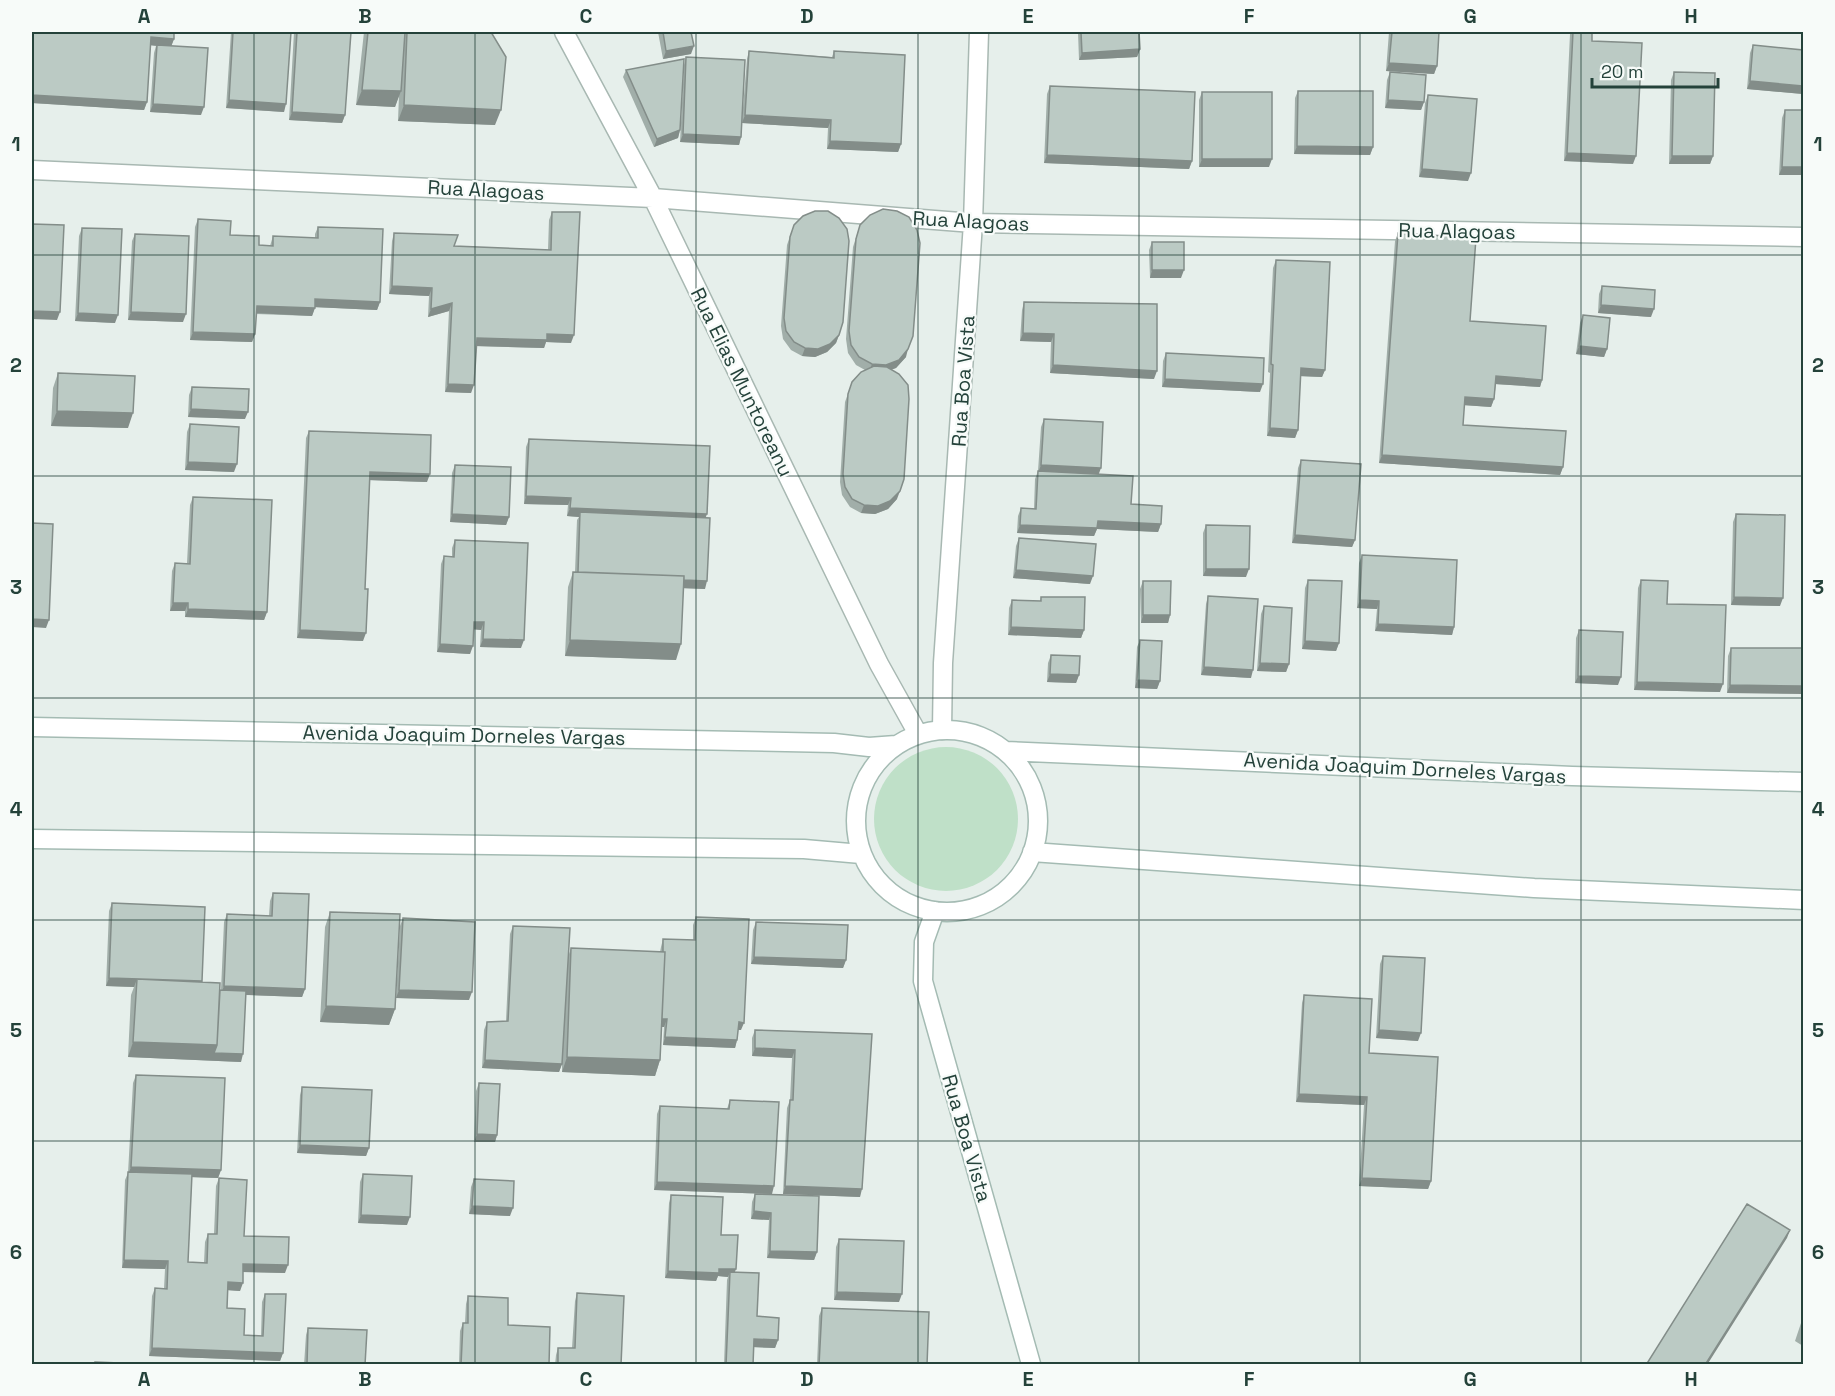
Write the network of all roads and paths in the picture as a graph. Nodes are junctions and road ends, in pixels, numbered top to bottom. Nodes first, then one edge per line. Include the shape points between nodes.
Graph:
1 (564, 32) edge
2 (979, 32) edge
3 (32, 170) edge
4 (653, 198) junction
5 (974, 223) junction
6 (1803, 237) edge
7 (32, 727) edge
8 (942, 730) junction
9 (918, 734) junction
10 (896, 745) junction
11 (1006, 751) junction
12 (1803, 782) edge
13 (32, 839) edge
14 (1032, 852) junction
15 (861, 854) junction
16 (1803, 900) edge
17 (935, 911) junction
18 (1031, 1365) edge

1 - 4 street, Rua Elias Muntoreanu
2 - 5 street, Rua Boa Vista
3 - 4 street, Rua Alagoas
4 - 5 street, Rua Alagoas
4 - 9 street, Rua Elias Muntoreanu via 879,664
5 - 6 street, Rua Alagoas
5 - 8 street, Rua Boa Vista via 943,663
7 - 10 street, Avenida Joaquim Dorneles Vargas
8 - 9 street
8 - 11 street via 966,732
9 - 10 street
10 - 15 street via 877,762 864,782 857,805 856,830
11 - 12 street, Avenida Joaquim Dorneles Vargas
11 - 14 street via 1021,768 1037,808
13 - 15 street via 780,848
14 - 16 street via 1534,888
14 - 17 street via 1020,874 1004,891 983,904 960,911
15 - 17 street via 873,875 890,892 911,905
17 - 18 street, Rua Boa Vista via 924,942 923,981

